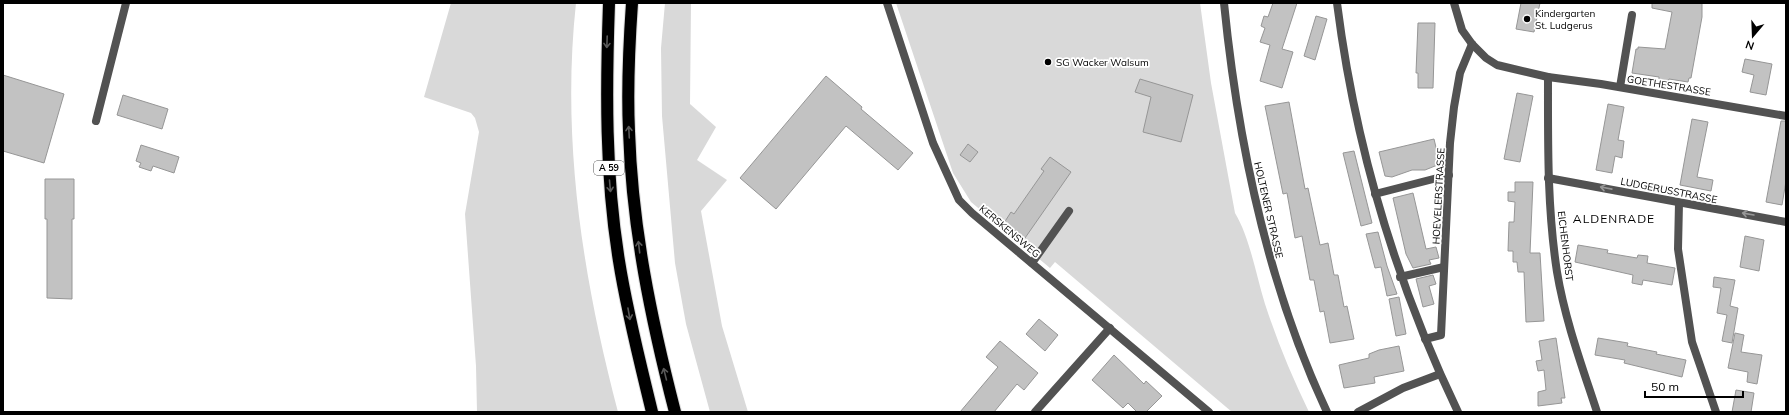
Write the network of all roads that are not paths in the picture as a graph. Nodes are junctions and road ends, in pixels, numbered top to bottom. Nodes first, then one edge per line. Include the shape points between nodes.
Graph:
1 (126, 3) edge
2 (609, 3) edge
3 (632, 3) edge
4 (887, 3) edge
5 (1224, 3) edge
6 (1337, 3) edge
7 (1454, 3) edge
8 (1632, 15) dead end
9 (1472, 44) junction
10 (1548, 77) junction
11 (1620, 88) junction
12 (1786, 116) edge
13 (96, 121) dead end
14 (1449, 175) junction
15 (1548, 178) junction
16 (1375, 194) junction
17 (1679, 203) junction
18 (1069, 211) dead end
19 (1786, 222) edge
20 (1032, 263) junction
21 (1444, 267) junction
22 (1400, 277) junction
23 (1110, 328) junction
24 (1425, 338) junction
25 (1440, 374) junction
26 (652, 412) edge
27 (675, 412) edge
28 (1035, 412) edge
29 (1209, 412) edge
30 (1327, 412) edge
31 (1358, 412) edge
32 (1458, 412) edge
33 (1597, 412) edge
34 (1716, 412) edge

1 - 13 street
2 -> 26 highway, A 59 via 606,66 610,184 619,259 632,331
27 -> 3 highway, A 59 via 654,329 632,185 628,131
4 - 20 street, KERSKENSWEG via 934,143 959,200
5 - 30 street, HOLTENER STRASSE via 1237,102 1258,214 1293,330
6 - 16 street via 1356,116
7 - 9 street via 1462,30
8 - 11 street
9 - 10 street via 1497,65
9 - 14 street, HOEVELERSTRASSE via 1459,80 1454,107
10 - 11 street, GOETHESTRASSE
10 - 15 street, EICHENHORST
11 - 12 street, GOETHESTRASSE
14 - 16 street
14 - 21 street, HOEVELERSTRASSE
17 -> 15 street, LUDGERUSSTRASSE
15 - 33 street, EICHENHORST via 1557,273 1571,329
16 - 22 street
19 -> 17 street, LUDGERUSSTRASSE
17 - 34 street via 1678,249 1692,342
18 - 20 street
20 - 23 street, KERSKENSWEG
21 - 22 street
21 - 24 street, HOEVELERSTRASSE via 1441,335
22 - 24 street
23 - 28 street
23 - 29 street, KERSKENSWEG
24 - 25 street
25 - 31 street via 1403,388
25 - 32 street

